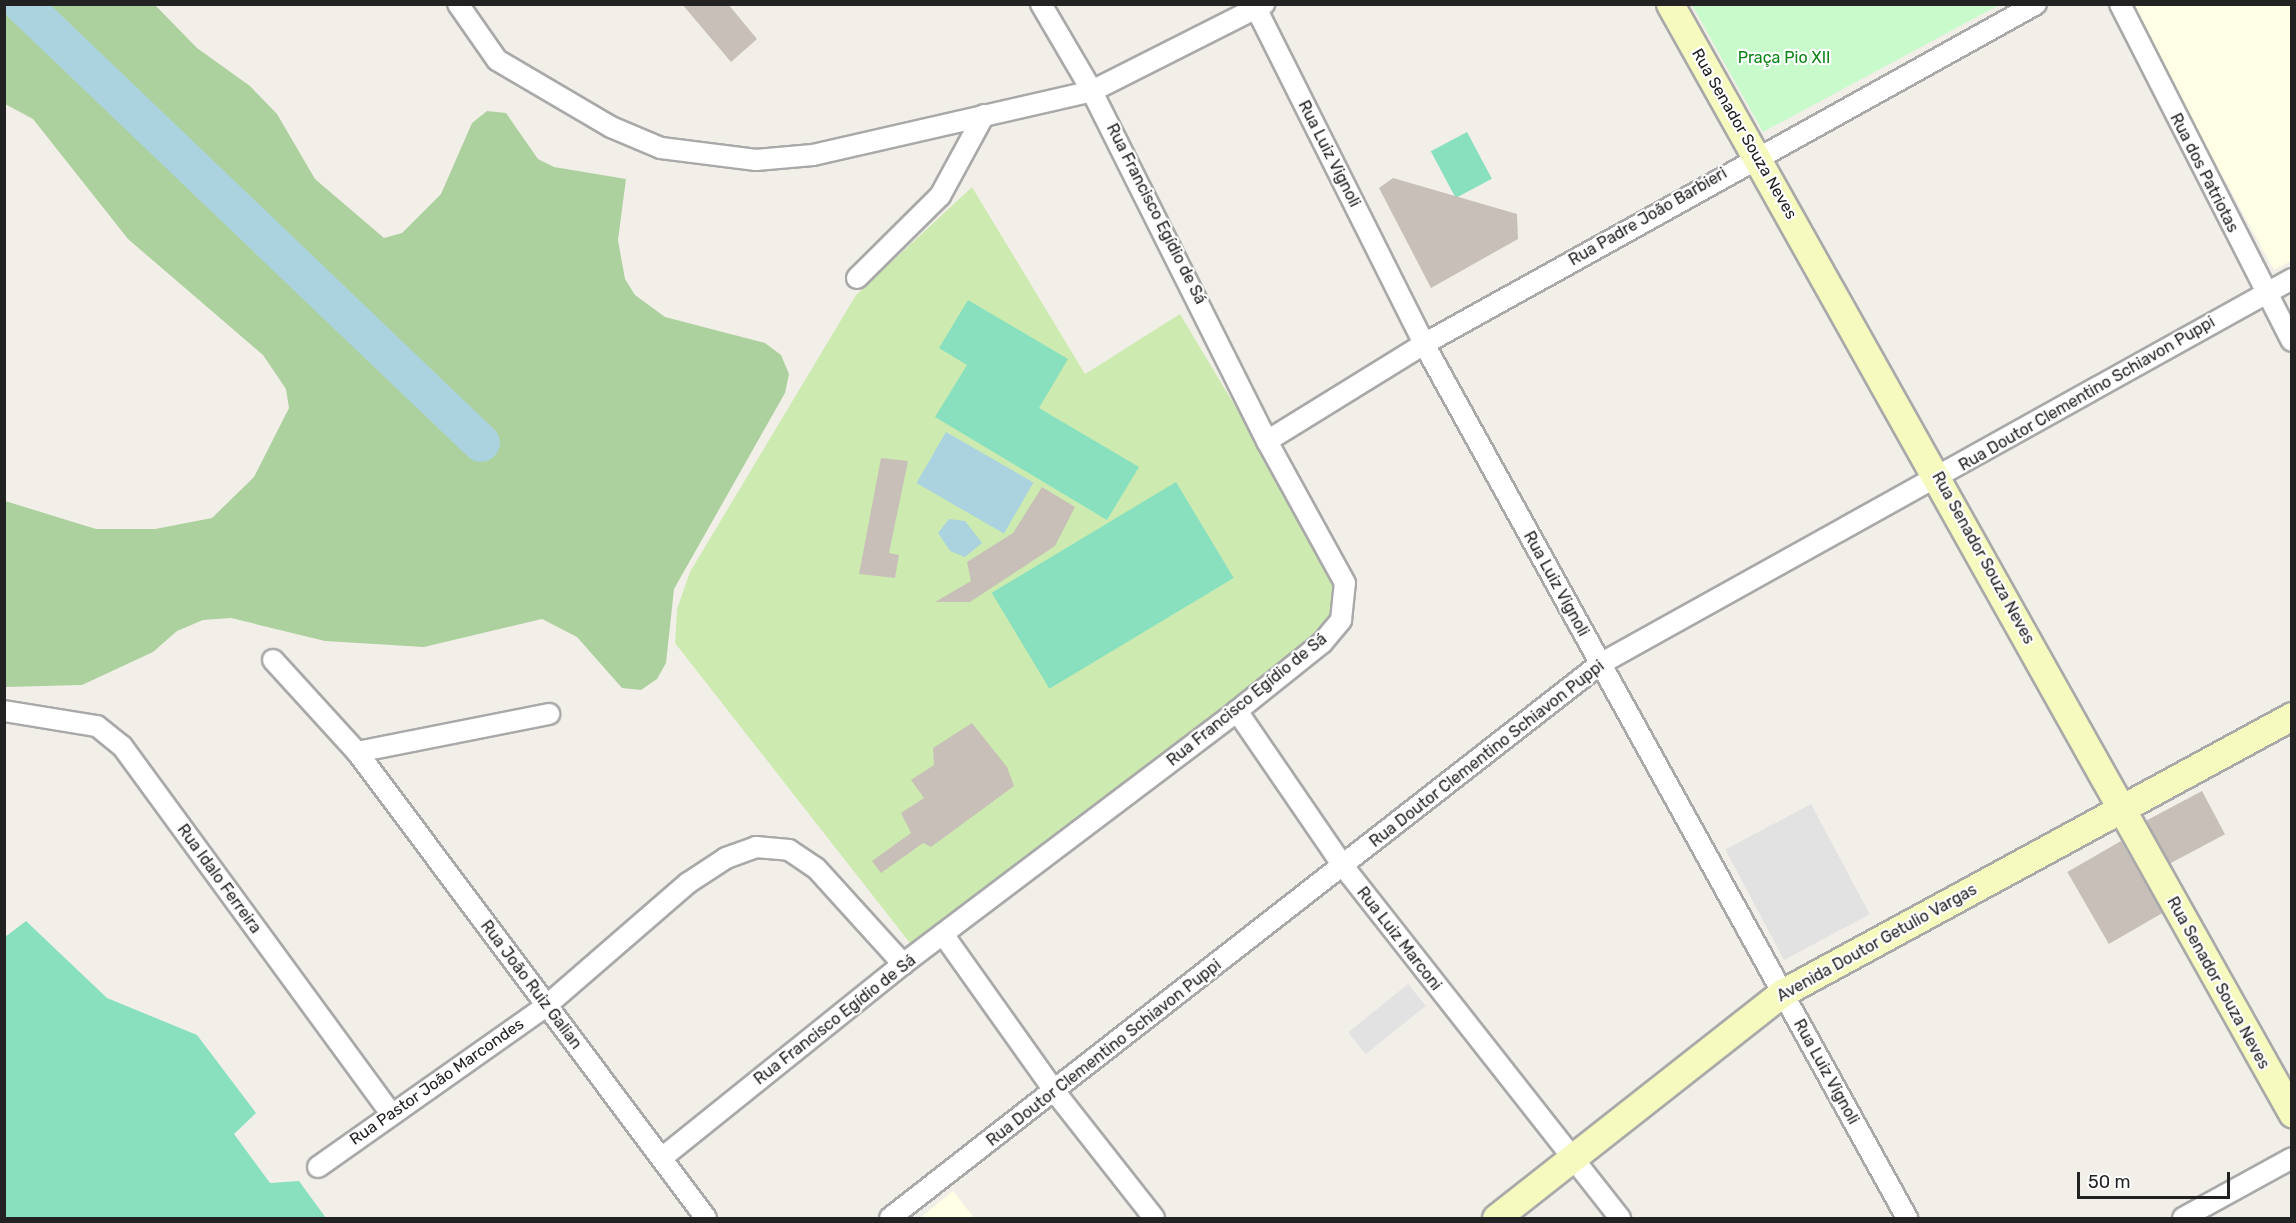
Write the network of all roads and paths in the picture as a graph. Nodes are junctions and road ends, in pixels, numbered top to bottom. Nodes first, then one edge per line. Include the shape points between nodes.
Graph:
1 (458, 4) edge
2 (1041, 4) edge
3 (1670, 4) edge
4 (2036, 4) edge
5 (2120, 4) edge
6 (1258, 6) edge
7 (1092, 91) junction
8 (984, 115) junction
9 (1756, 156) junction
10 (857, 278) dead end
11 (2292, 279) edge
12 (2264, 294) junction
13 (2292, 341) edge
14 (1424, 344) junction
15 (1267, 441) junction
16 (1940, 477) junction
17 (273, 660) dead end
18 (1600, 664) junction
19 (4, 711) edge
20 (1237, 711) junction
21 (549, 714) dead end
22 (2292, 716) edge
23 (357, 752) junction
24 (2121, 810) junction
25 (1343, 866) junction
26 (945, 937) junction
27 (903, 964) junction
28 (1782, 993) junction
29 (546, 1006) junction
30 (1054, 1092) junction
31 (391, 1113) junction
32 (2292, 1113) edge
33 (663, 1158) junction
34 (2292, 1158) edge
35 (1571, 1159) junction
36 (318, 1167) dead end
37 (706, 1218) edge
38 (890, 1218) edge
39 (1154, 1218) edge
40 (1496, 1218) edge
41 (1620, 1218) edge
42 (1907, 1218) edge
43 (2183, 1218) edge

1 - 8 street via 481,42 515,74 661,148 756,160 813,155
2 - 7 street, Rua Francisco Egídio de Sá
3 - 9 street, Rua Senador Souza Neves
4 - 9 street, Rua Padre João Barbieri
5 - 12 street, Rua dos Patriotas
6 - 7 street
6 - 14 street, Rua Luiz Vignoli
7 - 8 street
7 - 15 street, Rua Francisco Egídio de Sá
8 - 10 street via 940,196
9 - 14 street, Rua Padre João Barbieri
9 - 16 street, Rua Senador Souza Neves
11 - 12 street, Rua Doutor Clementino Schiavon Puppi
12 - 13 street, Rua dos Patriotas
12 - 16 street, Rua Doutor Clementino Schiavon Puppi
14 - 15 street, Rua Padre João Barbieri
14 - 18 street, Rua Luiz Vignoli
15 - 20 street, Rua Francisco Egídio de Sá via 1346,583 1341,620 1322,643
16 - 18 street, Rua Doutor Clementino Schiavon Puppi
16 - 24 street, Rua Senador Souza Neves
17 - 23 street, Rua João Ruiz Galian
18 - 25 street, Rua Doutor Clementino Schiavon Puppi
18 - 28 street, Rua Luiz Vignoli
19 - 31 street, Rua Idalo Ferreira via 97,726 122,746
20 - 25 street, Rua Luiz Marconi
20 - 26 street, Rua Francisco Egídio de Sá
21 - 23 street
22 - 24 street, Avenida Doutor Getulio Vargas
23 - 29 street, Rua João Ruiz Galian
24 - 28 street, Avenida Doutor Getulio Vargas
24 - 32 street, Rua Senador Souza Neves
25 - 30 street, Rua Doutor Clementino Schiavon Puppi
25 - 35 street, Rua Luiz Marconi
26 - 27 street, Rua Francisco Egídio de Sá
26 - 30 street
27 - 29 street, Rua Pastor João Marcondes via 816,868 789,850 756,847 726,858 688,883
27 - 33 street, Rua Francisco Egídio de Sá
28 - 35 street, Avenida Doutor Getulio Vargas
28 - 42 street, Rua Luiz Vignoli
29 - 31 street, Rua Pastor João Marcondes
29 - 33 street, Rua João Ruiz Galian
30 - 38 street, Rua Doutor Clementino Schiavon Puppi
30 - 39 street
31 - 36 street, Rua Pastor João Marcondes
33 - 37 street, Rua João Ruiz Galian
34 - 43 street
35 - 40 street, Avenida Doutor Getulio Vargas
35 - 41 street, Rua Luiz Marconi

